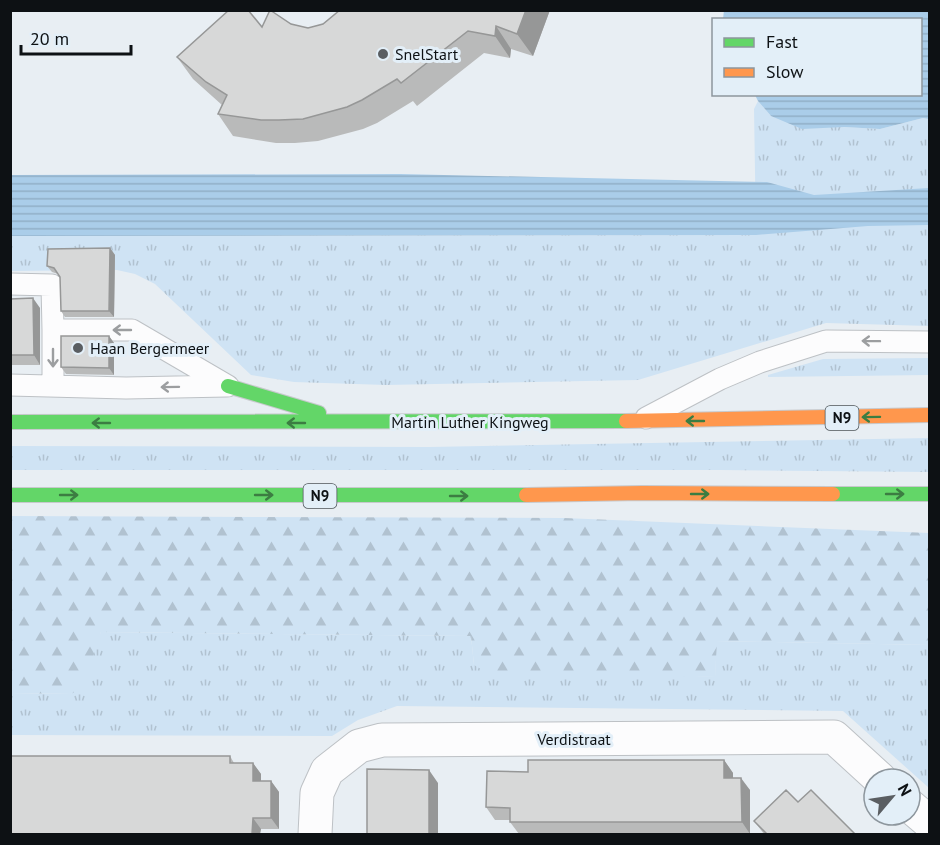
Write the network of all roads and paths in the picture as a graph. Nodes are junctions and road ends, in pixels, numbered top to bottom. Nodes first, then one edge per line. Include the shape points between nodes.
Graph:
1 (10, 285) edge
2 (53, 330) junction
3 (930, 342) edge
4 (10, 385) edge
5 (53, 386) junction
6 (228, 386) junction
7 (930, 415) edge
8 (640, 421) junction
9 (10, 422) edge
10 (355, 423) junction
11 (930, 494) edge
12 (10, 495) edge
13 (867, 767) edge
14 (315, 834) edge

1 - 2 lane via 52,285
2 -> 5 lane
6 -> 2 lane, N9 via 132,330
3 -> 8 lane via 826,341 720,379
4 - 5 lane, N9
6 -> 5 lane, N9
6 - 10 highway, N9
7 -> 8 highway, Martin Luther Kingweg / N9
8 - 10 highway, Martin Luther Kingweg / N9
10 -> 9 highway, Martin Luther Kingweg / N9
12 -> 11 highway, N9
13 - 14 street, Verdistraat via 834,737 382,740 359,746 327,771 317,793

